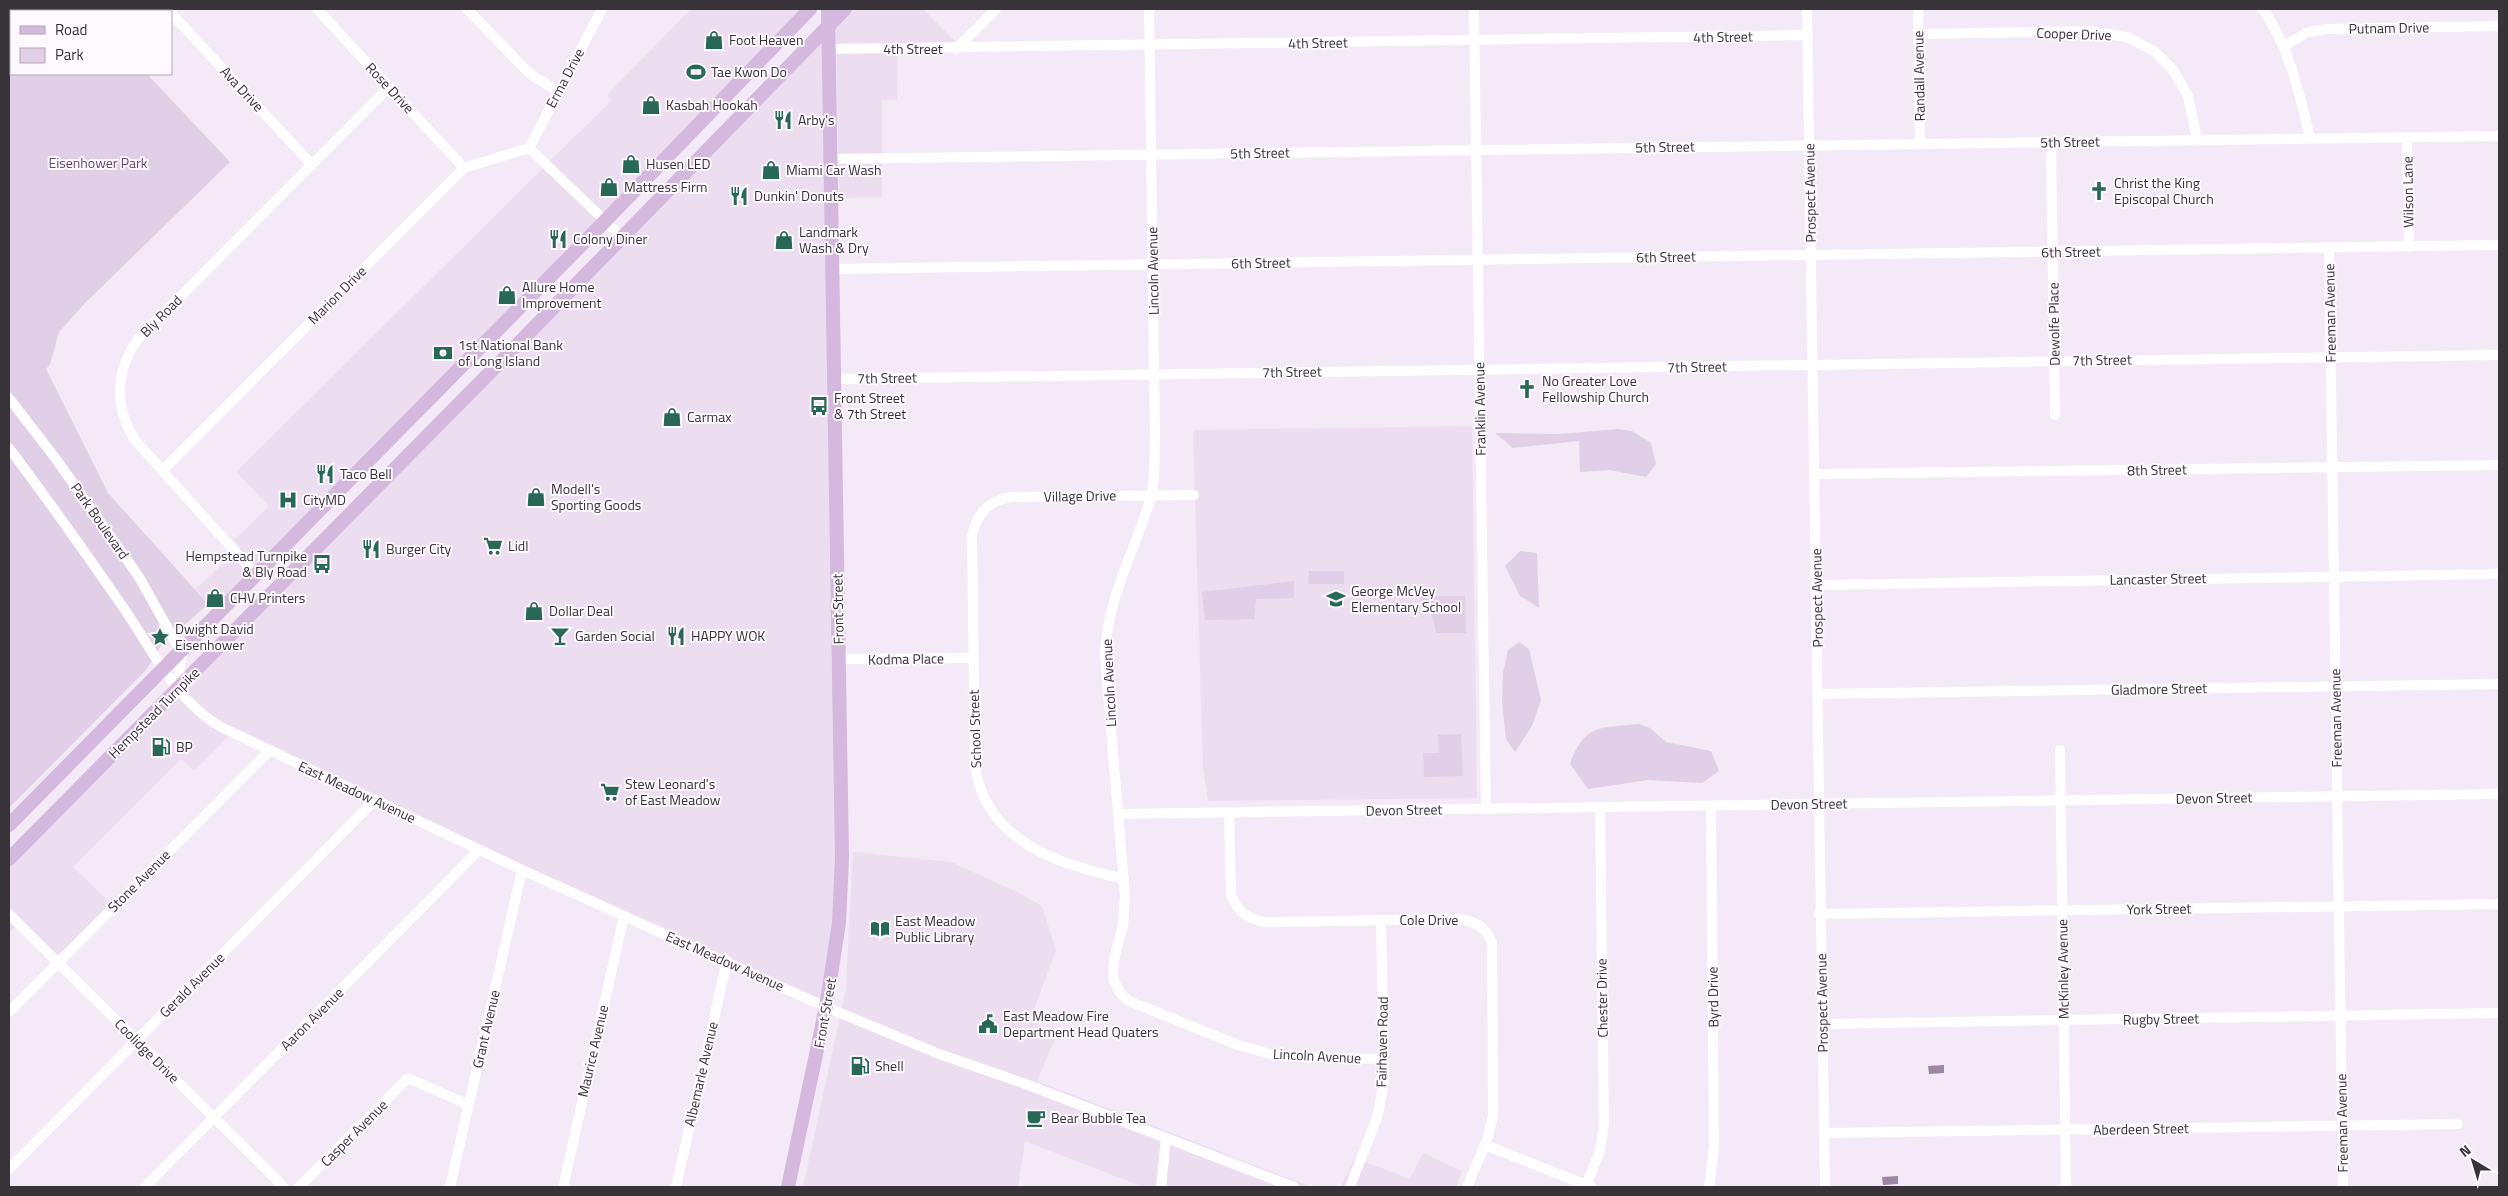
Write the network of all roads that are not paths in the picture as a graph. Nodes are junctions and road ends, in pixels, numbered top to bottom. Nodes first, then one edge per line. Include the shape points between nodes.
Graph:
1 (317, 9) edge
2 (466, 9) edge
3 (602, 9) edge
4 (810, 9) edge
5 (828, 9) edge
6 (844, 9) edge
7 (996, 9) edge
8 (1149, 9) edge
9 (1474, 9) edge
10 (1807, 9) edge
11 (1918, 9) edge
12 (2263, 9) edge
13 (172, 13) edge
14 (828, 26) junction
15 (2499, 26) edge
16 (1918, 34) junction
17 (1808, 36) junction
18 (1474, 40) junction
19 (1150, 45) junction
20 (2284, 46) junction
21 (956, 48) junction
22 (828, 50) junction
23 (389, 87) junction
24 (558, 91) junction
25 (2499, 136) edge
26 (2407, 137) junction
27 (2310, 138) junction
28 (2197, 140) junction
29 (2051, 142) junction
30 (1920, 144) junction
31 (1810, 146) junction
32 (529, 148) junction
33 (1476, 150) junction
34 (1151, 155) junction
35 (830, 159) junction
36 (312, 165) junction
37 (464, 168) junction
38 (606, 220) junction
39 (622, 237) junction
40 (2499, 245) edge
41 (2409, 246) junction
42 (2329, 248) junction
43 (2053, 252) junction
44 (1811, 256) junction
45 (1478, 260) junction
46 (1153, 265) junction
47 (833, 269) junction
48 (2499, 356) edge
49 (2331, 358) junction
50 (2054, 361) junction
51 (1813, 365) junction
52 (1479, 370) junction
53 (1154, 374) junction
54 (834, 379) junction
55 (9, 398) edge
56 (2055, 415) dead end
57 (9, 448) edge
58 (2499, 465) edge
59 (2333, 467) junction
60 (162, 471) junction
61 (1815, 474) junction
62 (1194, 495) dead end
63 (1151, 496) junction
64 (975, 522) joint
65 (2499, 574) edge
66 (256, 575) junction
67 (2334, 577) junction
68 (1817, 584) junction
69 (181, 652) junction
70 (973, 658) junction
71 (839, 659) junction
72 (164, 668) junction
73 (2499, 684) edge
74 (2336, 687) junction
75 (178, 690) junction
76 (1818, 694) junction
77 (270, 750) junction
78 (2060, 750) dead end
79 (2499, 794) edge
80 (2338, 796) junction
81 (375, 800) junction
82 (2061, 800) junction
83 (1819, 804) junction
84 (1711, 807) junction
85 (1600, 808) junction
86 (1486, 809) junction
87 (1229, 813) junction
88 (1118, 814) junction
89 (9, 825) edge
90 (479, 850) junction
91 (9, 858) edge
92 (522, 870) junction
93 (1124, 879) junction
94 (2499, 904) edge
95 (2339, 906) junction
96 (2062, 911) junction
97 (9, 914) edge
98 (1820, 914) junction
99 (624, 916) junction
100 (1382, 920) junction
101 (727, 961) junction
102 (58, 963) junction
103 (826, 1007) junction
104 (9, 1012) edge
105 (2499, 1013) edge
106 (2340, 1016) junction
107 (2064, 1020) junction
108 (1823, 1024) junction
109 (136, 1040) junction
110 (1384, 1059) junction
111 (469, 1105) junction
112 (214, 1118) junction
113 (2458, 1124) dead end
114 (2342, 1126) junction
115 (2065, 1130) junction
116 (1824, 1133) junction
117 (1166, 1138) junction
118 (1485, 1146) junction
119 (9, 1169) edge
120 (1272, 1183) edge
121 (1590, 1186) edge
122 (145, 1187) edge
123 (284, 1187) edge
124 (299, 1187) edge
125 (450, 1187) edge
126 (563, 1187) edge
127 (676, 1187) edge
128 (788, 1187) edge
129 (1161, 1187) edge
130 (1294, 1187) edge
131 (1350, 1187) edge
132 (1467, 1187) edge
133 (1709, 1187) edge
134 (1825, 1187) edge
135 (2066, 1187) edge
136 (2343, 1187) edge

1 - 23 street, Rose Drive
2 - 24 street via 530,74
3 - 24 street, Erma Drive
4 - 38 main road, Hempstead Turnpike
5 - 14 main road, Front Street
6 - 14 main road, Hempstead Turnpike
7 - 21 street
8 - 19 street, Lincoln Avenue
9 - 18 street, Franklin Avenue
10 - 17 street, Prospect Avenue
11 - 16 street, Randall Avenue
12 - 20 street
13 - 36 street, Ava Drive
14 - 22 main road, Front Street
14 - 39 main road, Hempstead Turnpike
15 - 20 street, Putnam Drive via 2328,29 2308,32
16 - 28 street, Cooper Drive via 2088,31 2127,37 2154,51 2173,70 2188,96
16 - 30 street, Randall Avenue
17 - 18 street, 4th Street
17 - 31 street, Prospect Avenue
18 - 19 street, 4th Street
18 - 33 street, Franklin Avenue
19 - 21 street, 4th Street
19 - 34 street, Lincoln Avenue
20 - 27 street via 2295,74
21 - 22 street, 4th Street
22 - 35 main road, Front Street
23 - 36 street, Bly Road
23 - 37 street, Rose Drive
24 - 32 street, Erma Drive
25 - 26 street, 5th Street
26 - 27 street, 5th Street
26 - 41 street, Wilson Lane
27 - 28 street, 5th Street
28 - 29 street, 5th Street
29 - 30 street, 5th Street
29 - 43 street, Dewolfe Place
30 - 31 street, 5th Street
31 - 33 street, 5th Street
31 - 44 street, Prospect Avenue
32 - 37 street, Marion Drive
32 - 38 street
33 - 34 street, 5th Street
33 - 45 street, Franklin Avenue
34 - 35 street, 5th Street
34 - 46 street, Lincoln Avenue
35 - 47 main road, Front Street
36 - 60 street, Bly Road via 130,351 120,376 122,414 135,440
37 - 60 street, Marion Drive
38 - 39 street
38 - 66 main road, Hempstead Turnpike
39 - 75 main road, Hempstead Turnpike
40 - 41 street, 6th Street
41 - 42 street, 6th Street
42 - 43 street, 6th Street
42 - 49 street, Freeman Avenue
43 - 44 street, 6th Street
43 - 50 street, Dewolfe Place
44 - 45 street, 6th Street
44 - 51 street, Prospect Avenue
45 - 46 street, 6th Street
45 - 52 street, Franklin Avenue
46 - 47 street, 6th Street
46 - 53 street, Lincoln Avenue
47 - 54 main road, Front Street
48 - 49 street, 7th Street
49 - 50 street, 7th Street
49 - 59 street, Freeman Avenue
50 - 51 street, 7th Street
50 - 56 street, Dewolfe Place
51 - 52 street, 7th Street
51 - 61 street, Prospect Avenue
52 - 53 street, 7th Street
52 - 86 street, Franklin Avenue
53 - 54 street, 7th Street
53 - 63 street, Lincoln Avenue via 1155,437
54 - 71 main road, Front Street
55 - 69 street, Park Boulevard via 139,577
57 - 72 street
58 - 59 street, 8th Street
59 - 61 street, 8th Street
59 - 67 street, Freeman Avenue
60 - 66 street, Bly Road
61 - 68 street, Prospect Avenue
62 - 63 street, Village Drive
63 - 64 street, Village Drive via 1010,497 984,508
63 - 88 street, Lincoln Avenue via 1105,636
64 - 70 street, School Street via 971,556
65 - 67 street, Lancaster Street
66 - 69 main road, Hempstead Turnpike
67 - 68 street, Lancaster Street
67 - 74 street, Freeman Avenue
68 - 76 street, Prospect Avenue
69 - 72 main road, Hempstead Turnpike
69 - 75 street
70 - 71 street, Kodma Place
70 - 93 street, School Street via 975,767 983,794 995,816 1014,837 1033,849 1086,870
71 - 103 main road, Front Street via 842,858 839,923
72 - 75 street, East Meadow Avenue
72 - 89 main road, Hempstead Turnpike
73 - 74 street, Gladmore Street
74 - 76 street, Gladmore Street
74 - 80 street, Freeman Avenue
75 - 77 street, East Meadow Avenue via 211,721
75 - 91 main road, Hempstead Turnpike
76 - 83 street, Prospect Avenue
77 - 81 street, East Meadow Avenue
77 - 102 street, Stone Avenue
78 - 82 street, McKinley Avenue
79 - 80 street, Devon Street
80 - 82 street, Devon Street
80 - 95 street, Freeman Avenue
81 - 90 street, East Meadow Avenue
81 - 109 street, Gerald Avenue
82 - 83 street, Devon Street
82 - 96 street, McKinley Avenue
83 - 84 street, Devon Street
83 - 98 street, Prospect Avenue
84 - 85 street, Devon Street
84 - 133 street, Byrd Drive via 1714,1147
85 - 86 street, Devon Street
85 - 121 street, Chester Drive via 1604,1124
86 - 87 street, Devon Street
87 - 88 street, Devon Street
87 - 100 street, Cole Drive via 1231,894 1235,906 1244,916 1264,922
88 - 93 street, Lincoln Avenue
90 - 92 street, East Meadow Avenue
90 - 112 street, Aaron Avenue
92 - 99 street, East Meadow Avenue
92 - 111 street, Grant Avenue
93 - 110 street, Lincoln Avenue via 1123,923 1112,968 1113,982 1120,995 1238,1045 1270,1054
94 - 95 street, York Street
95 - 96 street, York Street
95 - 106 street, Freeman Avenue
96 - 98 street, York Street
96 - 107 street, McKinley Avenue
97 - 102 street, Coolidge Drive
98 - 108 street, Prospect Avenue
99 - 101 street, East Meadow Avenue
99 - 126 street, Maurice Avenue
100 - 110 street, Fairhaven Road
100 - 118 street, Cole Drive via 1468,920 1486,930 1492,942 1494,1095 1492,1127
101 - 103 street, East Meadow Avenue
101 - 127 street, Albemarle Avenue
102 - 104 street, Stone Avenue
102 - 109 street, Coolidge Drive
103 - 117 street, East Meadow Avenue via 939,1054
103 - 128 main road, Front Street
105 - 106 street, Rugby Street
106 - 107 street, Rugby Street
106 - 114 street, Freeman Avenue
107 - 108 street, Rugby Street
107 - 115 street, McKinley Avenue
108 - 116 street, Prospect Avenue
109 - 112 street, Coolidge Drive
109 - 119 street, Gerald Avenue
110 - 131 street, Fairhaven Road via 1378,1115
111 - 124 street, Casper Avenue via 408,1078
111 - 125 street, Grant Avenue
112 - 122 street, Aaron Avenue
112 - 123 street, Coolidge Drive
113 - 114 street, Aberdeen Street
114 - 115 street, Aberdeen Street
114 - 136 street, Freeman Avenue
115 - 116 street, Aberdeen Street
115 - 135 street, McKinley Avenue
116 - 134 street, Prospect Avenue
117 - 120 street, East Meadow Avenue
117 - 129 street
118 - 121 street
118 - 132 street, Cole Drive
120 - 130 street, East Meadow Avenue

